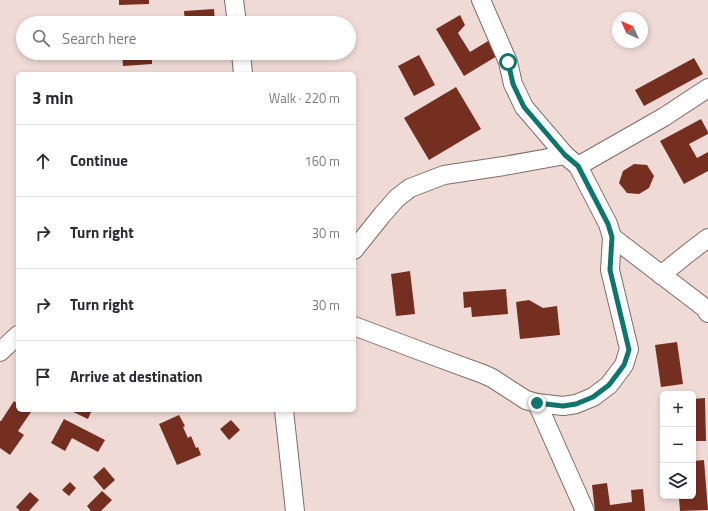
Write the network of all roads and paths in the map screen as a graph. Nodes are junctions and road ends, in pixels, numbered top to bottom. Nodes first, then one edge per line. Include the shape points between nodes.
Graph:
1 (234, 0) edge
2 (480, 0) edge
3 (236, 16) edge
4 (240, 60) edge
5 (239, 72) edge
6 (708, 88) edge
7 (571, 161) junction
8 (612, 237) junction
9 (708, 238) edge
10 (356, 248) edge
11 (661, 275) junction
12 (708, 313) edge
13 (356, 327) edge
14 (16, 337) edge
15 (0, 352) edge
16 (537, 403) junction
17 (284, 412) edge
18 (295, 511) edge
19 (585, 511) edge

1 - 3 street
2 - 7 street via 508,62 513,84 524,107
4 - 5 street
6 - 7 street via 664,117
7 - 8 street via 608,224
7 - 10 street via 504,166 444,175 410,188 397,198
8 - 11 street
8 - 16 street via 610,270 629,350 624,365 609,385 593,397 563,406
9 - 11 street
11 - 12 street
13 - 16 street via 483,374 526,400
14 - 15 street
16 - 19 street
17 - 18 street

